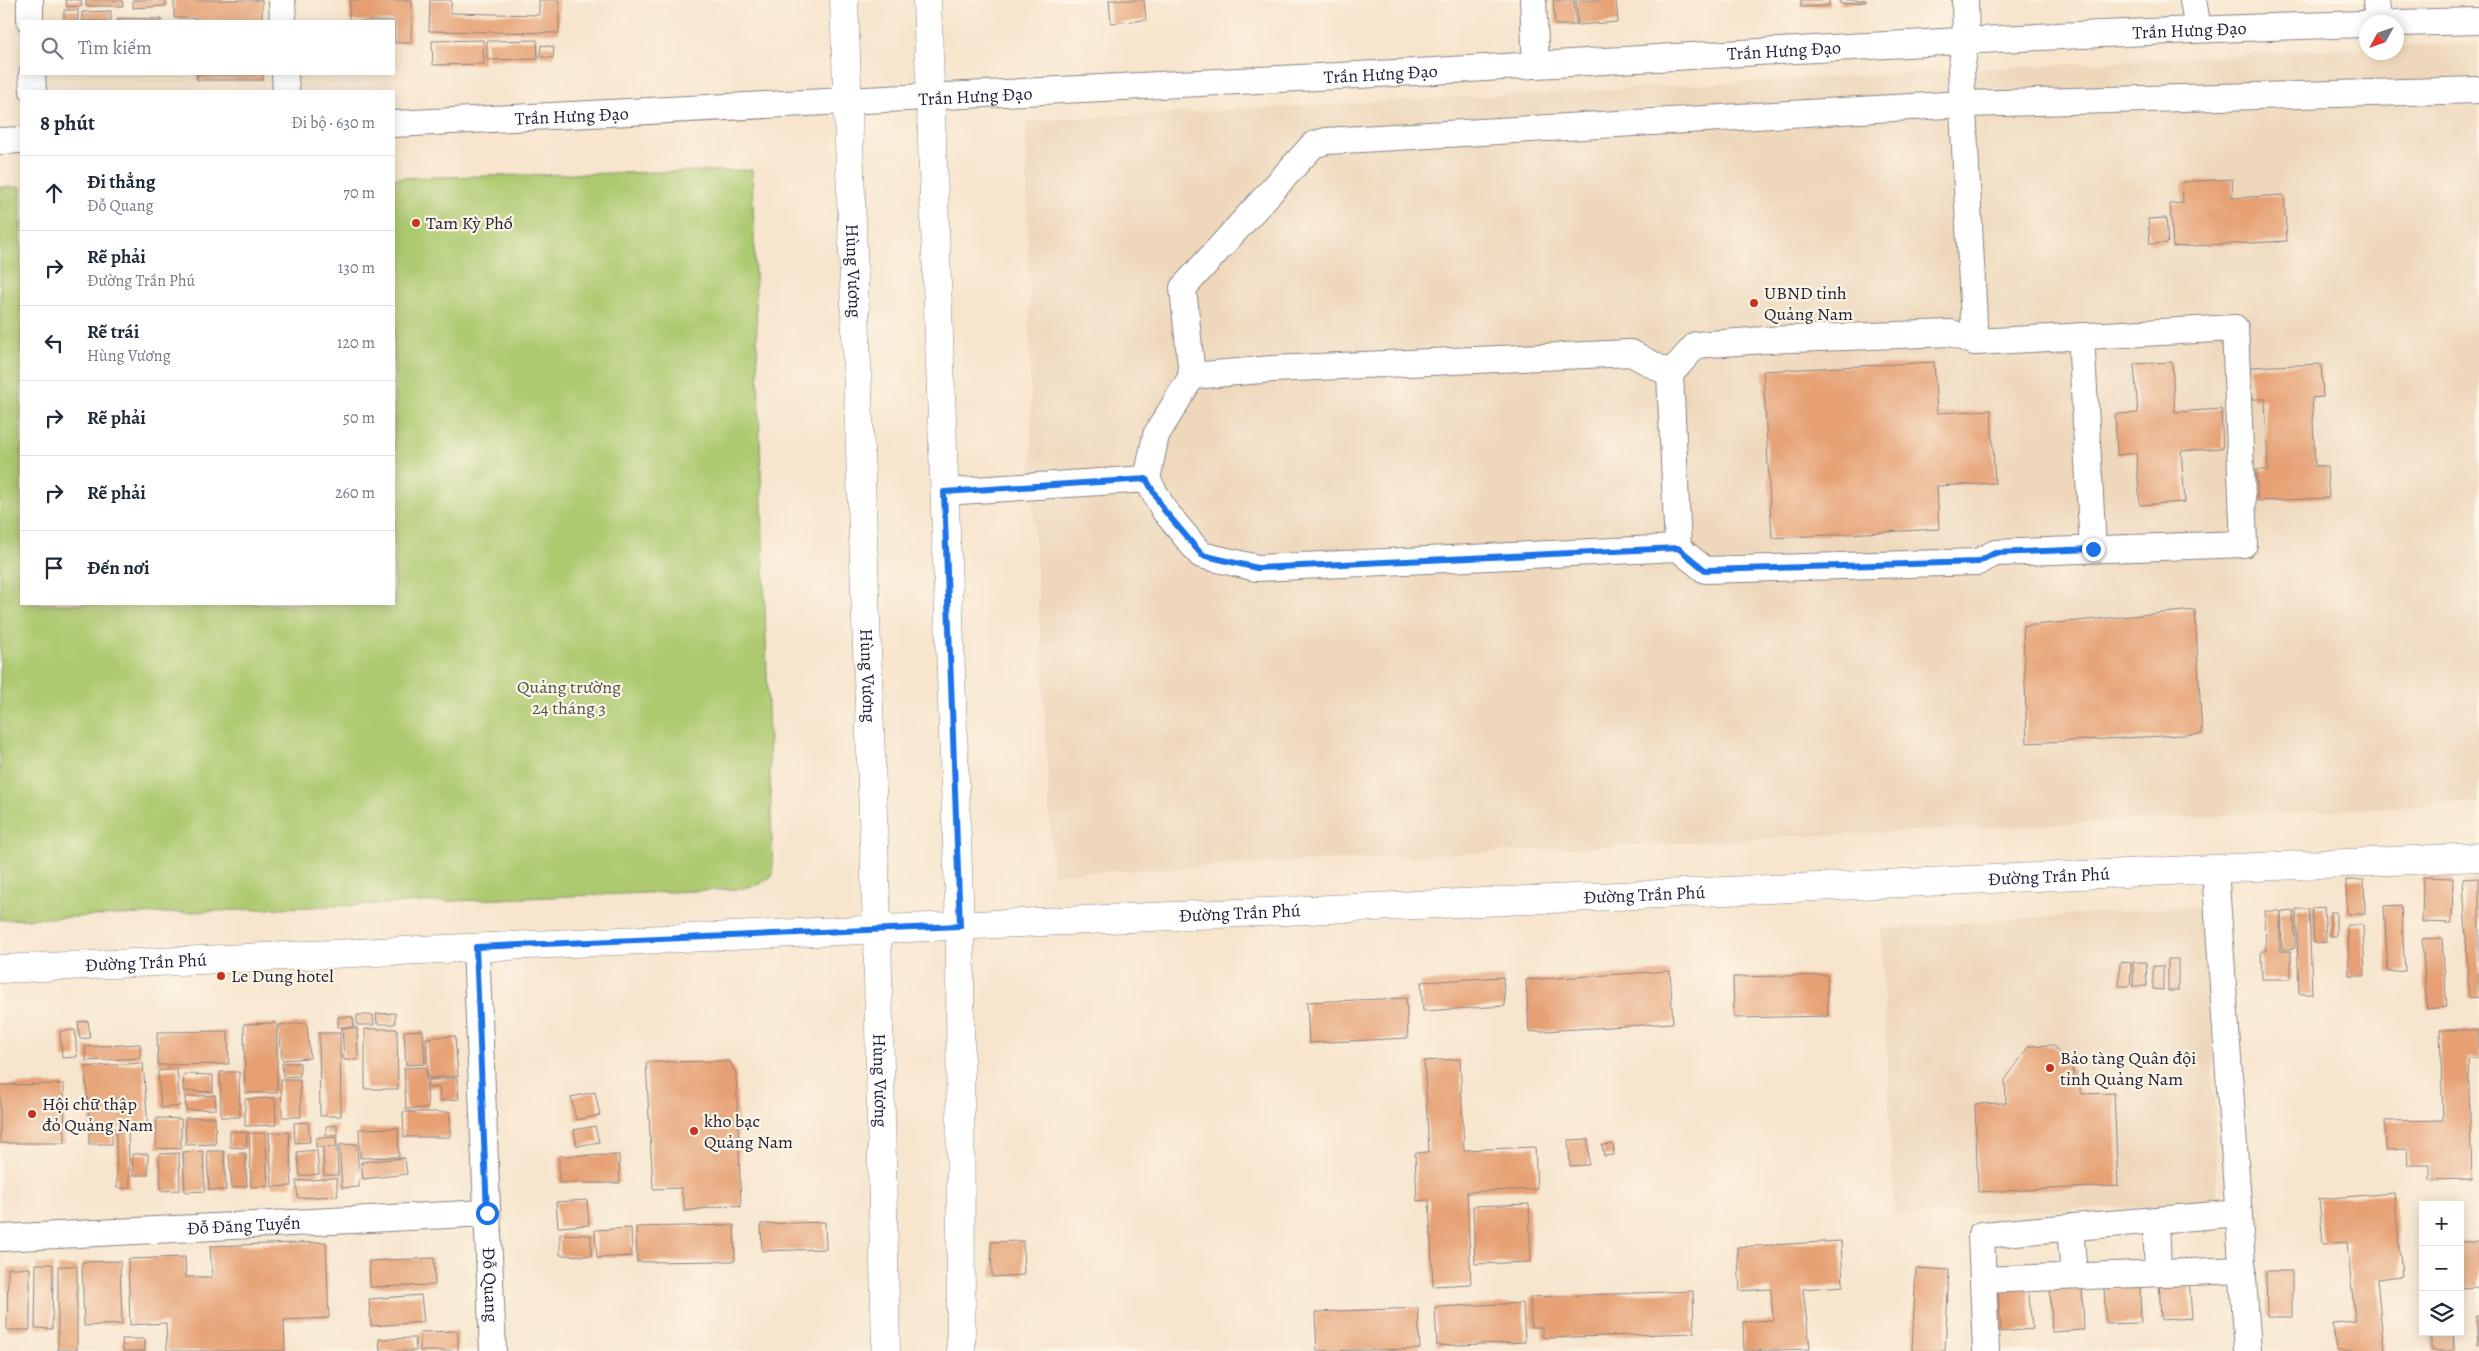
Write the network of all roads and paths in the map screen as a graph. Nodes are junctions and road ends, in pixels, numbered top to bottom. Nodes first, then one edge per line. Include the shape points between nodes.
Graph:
1 (30, 0) edge
2 (282, 0) edge
3 (844, 0) edge
4 (927, 0) edge
5 (1533, 0) edge
6 (1965, 0) edge
7 (2193, 0) edge
8 (2376, 0) edge
9 (2377, 15) edge
10 (30, 20) edge
11 (283, 20) edge
12 (2479, 21) edge
13 (2404, 23) edge
14 (2359, 24) edge
15 (2198, 29) junction
16 (1966, 40) junction
17 (1536, 65) junction
18 (32, 75) edge
19 (285, 75) edge
20 (33, 90) edge
21 (286, 90) edge
22 (2479, 90) edge
23 (931, 100) junction
24 (848, 104) junction
25 (1963, 104) junction
26 (395, 124) edge
27 (20, 140) edge
28 (0, 141) edge
29 (2081, 336) junction
30 (1975, 342) junction
31 (1670, 374) junction
32 (1192, 376) junction
33 (1146, 479) junction
34 (944, 492) junction
35 (1678, 548) junction
36 (2093, 549) junction
37 (2479, 858) edge
38 (2215, 869) junction
39 (960, 926) junction
40 (877, 929) junction
41 (476, 947) junction
42 (0, 969) edge
43 (2238, 1212) junction
44 (487, 1213) junction
45 (2156, 1220) junction
46 (2070, 1227) junction
47 (0, 1238) edge
48 (2242, 1270) junction
49 (2158, 1273) junction
50 (2074, 1276) junction
51 (1983, 1280) junction
52 (493, 1351) edge
53 (886, 1351) edge
54 (960, 1351) edge
55 (1986, 1351) edge
56 (2248, 1351) edge

1 - 10 street
2 - 11 street
3 - 24 main road, Hùng Vương
4 - 23 main road
5 - 17 street
6 - 16 street
7 - 15 street
8 - 9 street
12 - 13 street
14 - 15 street, Trần Hưng Đạo
15 - 16 street, Trần Hưng Đạo
16 - 17 street, Trần Hưng Đạo
16 - 25 street via 1961,70
17 - 23 street, Trần Hưng Đạo
18 - 20 street
19 - 21 street
22 - 25 street
23 - 24 street, Trần Hưng Đạo
23 - 34 main road
24 - 26 street, Trần Hưng Đạo
24 - 40 main road, Hùng Vương
25 - 30 street
25 - 32 street via 1326,141 1313,145 1183,288
27 - 28 street
29 - 30 street
29 - 36 street
29 - 36 street via 2235,328 2244,544
30 - 31 street via 1951,333 1696,345
31 - 32 street via 1632,353 1272,369
31 - 35 street
32 - 33 street via 1156,435
33 - 34 street
33 - 35 street via 1164,510 1202,555 1257,568
34 - 39 main road
35 - 36 street via 1705,570 1978,562 1995,553
37 - 38 main road, Đường Trần Phú
38 - 39 main road, Đường Trần Phú
38 - 43 street
39 - 40 main road, Đường Trần Phú
39 - 54 main road
40 - 41 main road, Đường Trần Phú
40 - 53 main road, Hùng Vương
41 - 42 main road, Đường Trần Phú
41 - 44 street, Đỗ Quang
43 - 45 street
43 - 48 street
44 - 47 street, Đỗ Đăng Tuyển
44 - 52 street, Đỗ Quang
45 - 46 street
45 - 49 street
46 - 50 street
46 - 51 street via 1981,1234
48 - 49 street
48 - 56 street
49 - 50 street
50 - 51 street
51 - 55 street

